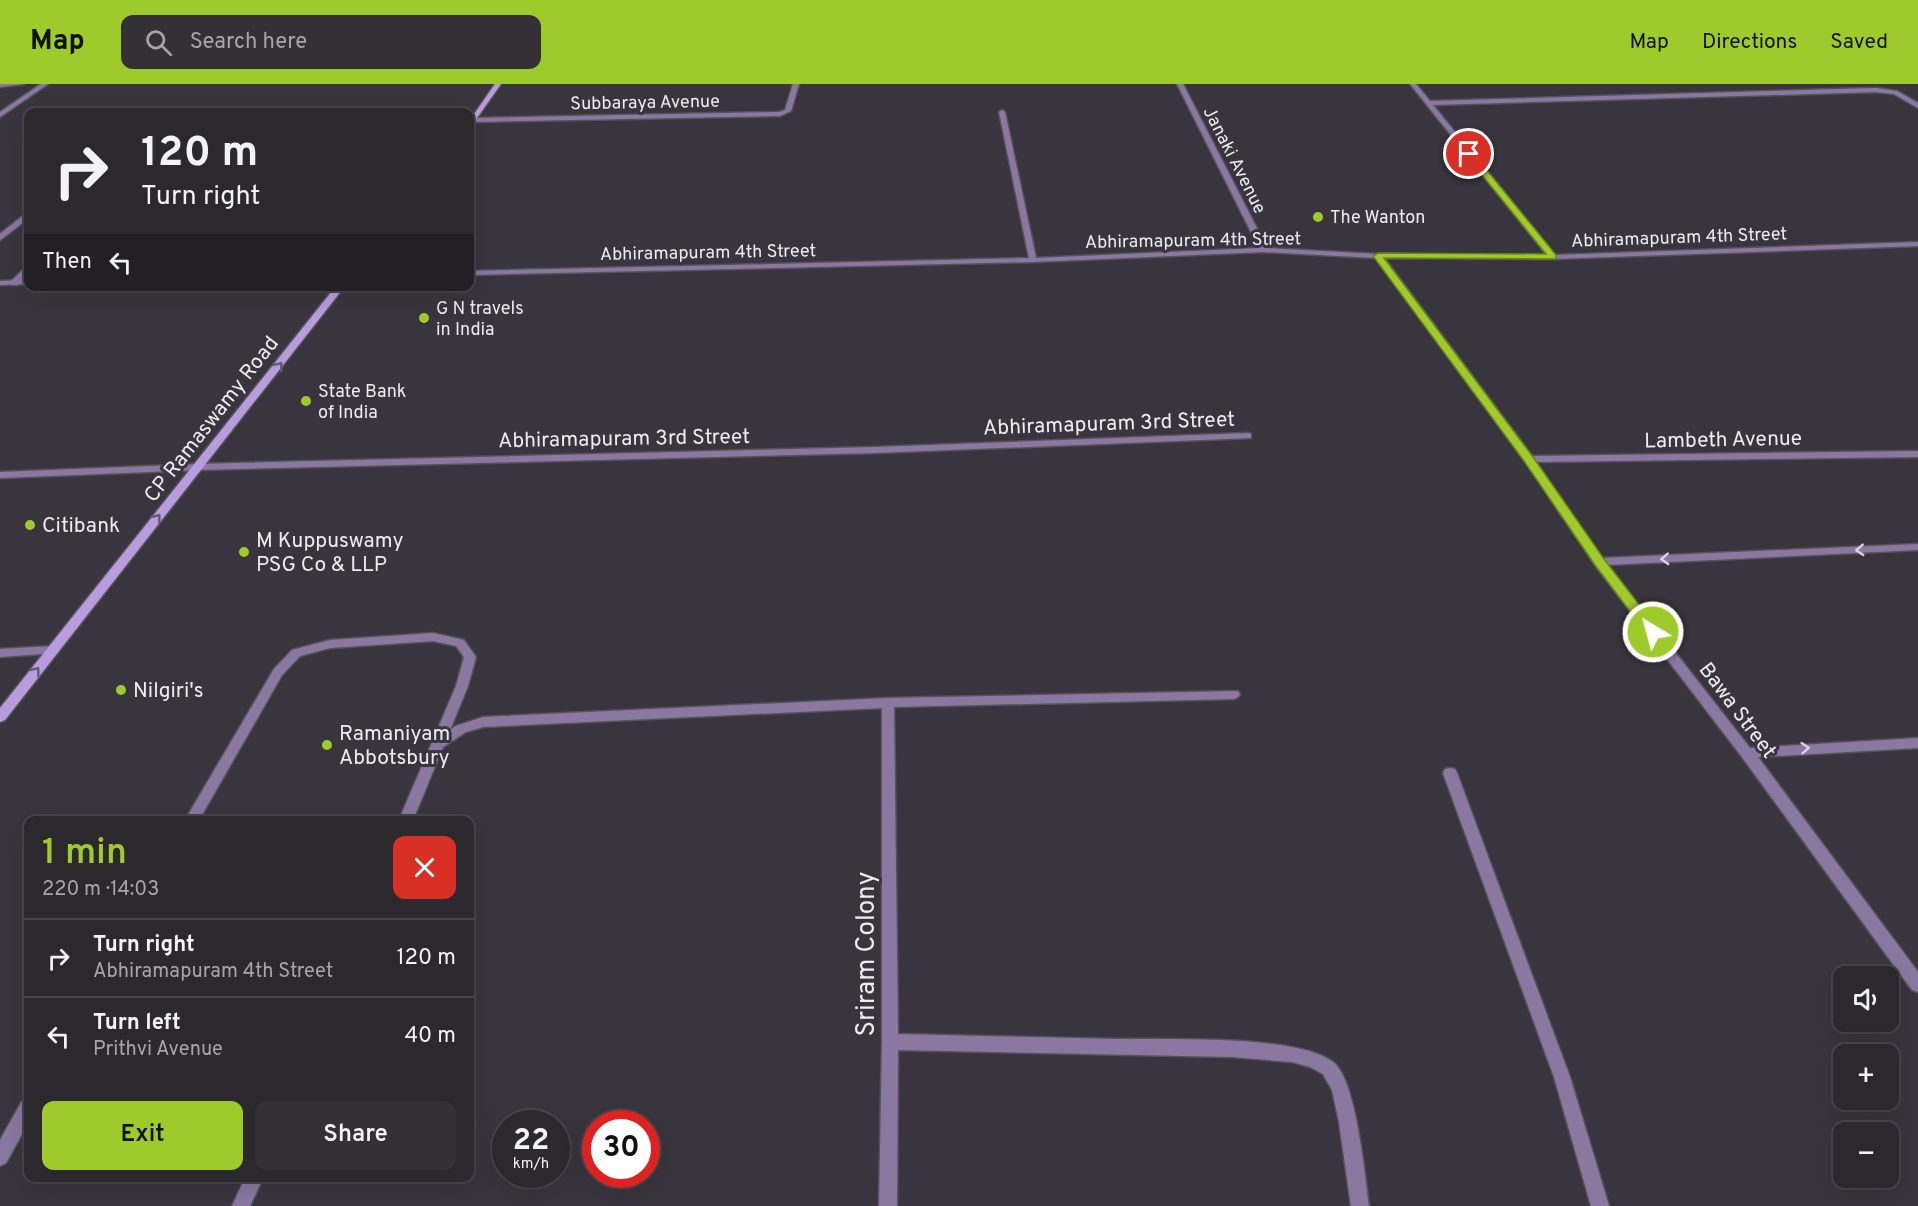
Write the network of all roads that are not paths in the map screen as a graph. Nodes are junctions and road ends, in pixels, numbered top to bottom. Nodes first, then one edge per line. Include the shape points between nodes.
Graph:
1 (21, 84) edge
2 (45, 84) edge
3 (498, 84) edge
4 (796, 84) edge
5 (1180, 84) edge
6 (1413, 84) edge
7 (0, 85) edge
8 (1774, 85) edge
9 (1786, 93) junction
10 (18, 102) junction
11 (1427, 103) junction
12 (0, 105) edge
13 (1918, 106) edge
14 (1002, 112) dead end
15 (0, 115) edge
16 (474, 118) edge
17 (474, 122) edge
18 (24, 219) edge
19 (0, 238) edge
20 (1918, 244) edge
21 (1264, 250) junction
22 (1378, 256) junction
23 (1553, 257) junction
24 (1033, 260) junction
25 (474, 273) edge
26 (24, 274) edge
27 (24, 282) edge
28 (0, 283) edge
29 (14, 283) junction
30 (337, 291) edge
31 (1248, 436) dead end
32 (1918, 454) edge
33 (1529, 459) junction
34 (198, 466) junction
35 (0, 475) edge
36 (1918, 547) edge
37 (1599, 562) junction
38 (53, 650) junction
39 (0, 653) edge
40 (1234, 694) dead end
41 (888, 703) junction
42 (0, 717) edge
43 (1918, 742) edge
44 (438, 744) junction
45 (1747, 753) junction
46 (1450, 773) dead end
47 (194, 816) edge
48 (408, 816) edge
49 (1918, 985) edge
50 (890, 1042) junction
51 (24, 1114) edge
52 (0, 1157) edge
53 (252, 1182) edge
54 (241, 1206) edge
55 (888, 1206) edge
56 (1360, 1206) edge
57 (1600, 1206) edge

1 - 7 street
2 - 10 street
3 - 16 main road
4 - 17 street, Subbaraya Avenue via 791,107 780,114
5 - 21 street, Janaki Avenue
6 - 11 street
8 - 9 street
9 - 11 street
9 - 13 street via 1890,91
10 - 12 street
10 - 15 street
11 - 23 street
14 - 24 street
18 - 19 street
20 - 23 street, Abhiramapuram 4th Street
21 - 22 street, Abhiramapuram 4th Street
21 - 24 street, Abhiramapuram 4th Street
22 - 23 street, Abhiramapuram 4th Street
22 - 33 street, Bawa Street
24 - 25 street, Abhiramapuram 4th Street
26 - 29 street
27 - 29 street
28 - 29 street
34 -> 30 main road, CP Ramaswamy Road
31 - 34 street, Abhiramapuram 3rd Street via 875,450
32 - 33 street, Lambeth Avenue
33 - 37 street, Bawa Street
34 - 35 street, Abhiramapuram 3rd Street
38 -> 34 main road, CP Ramaswamy Road
36 -> 37 street
37 - 45 street, Bawa Street
38 - 39 street
42 -> 38 main road, CP Ramaswamy Road
40 - 41 street
41 - 44 street via 483,722 460,729
41 - 50 street, Sriram Colony
45 -> 43 street
44 - 47 street via 470,657 460,643 433,637 392,639 330,644 296,653 278,672
44 - 48 street
45 - 49 street, Bawa Street
46 - 57 street via 1562,1077
50 - 55 street, Sriram Colony
50 - 56 street via 1233,1049 1292,1054 1313,1060 1329,1068 1340,1088
51 - 52 street
53 - 54 street

